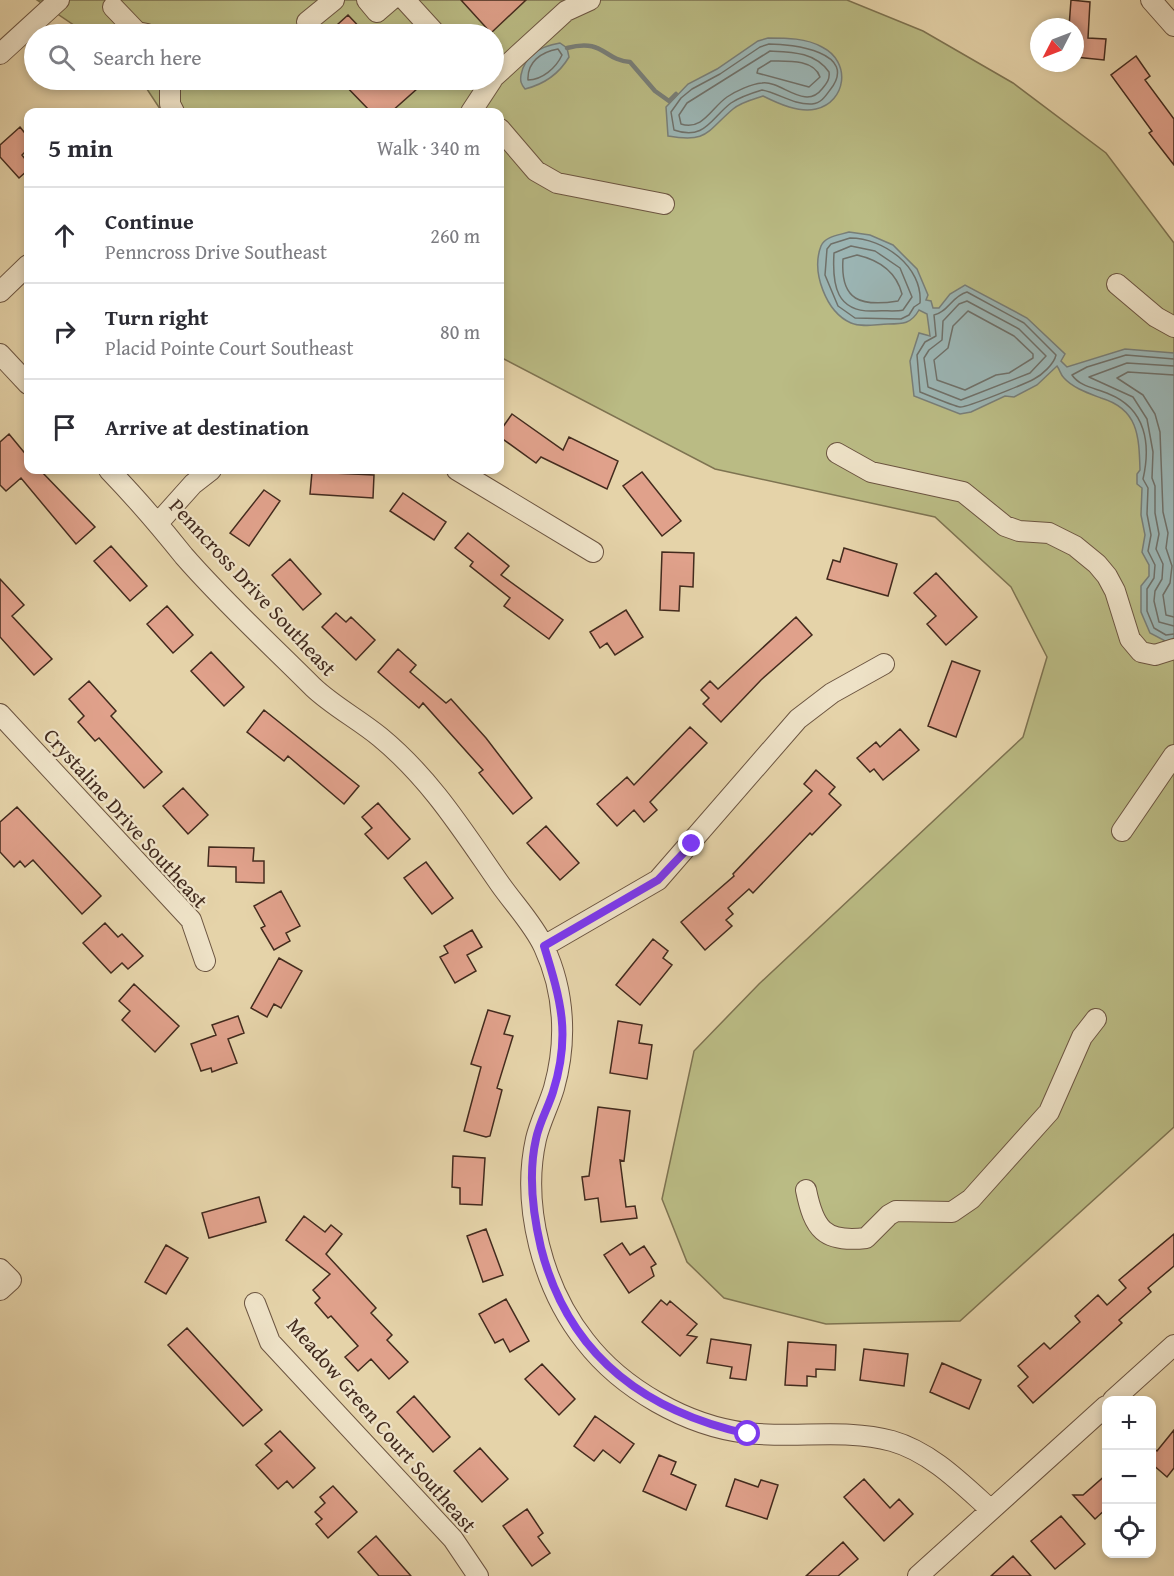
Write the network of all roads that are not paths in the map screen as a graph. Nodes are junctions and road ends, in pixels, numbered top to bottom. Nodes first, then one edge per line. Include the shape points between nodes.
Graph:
1 (59, 0) edge
2 (334, 0) edge
3 (367, 0) edge
4 (391, 0) edge
5 (405, 0) edge
6 (590, 0) edge
7 (1151, 0) edge
8 (113, 7) dead end
9 (307, 22) dead end
10 (33, 24) edge
11 (129, 24) edge
12 (427, 24) edge
13 (1174, 26) edge
14 (24, 32) edge
15 (0, 54) edge
16 (504, 69) edge
17 (170, 90) edge
18 (485, 90) edge
19 (487, 90) edge
20 (172, 108) edge
21 (474, 108) edge
22 (487, 108) edge
23 (504, 134) edge
24 (664, 204) dead end
25 (24, 269) edge
26 (1117, 284) dead end
27 (0, 292) edge
28 (1174, 327) edge
29 (0, 354) edge
30 (24, 380) edge
31 (837, 453) dead end
32 (113, 474) edge
33 (206, 474) edge
34 (464, 474) edge
35 (159, 522) junction
36 (593, 552) dead end
37 (1174, 649) edge
38 (884, 664) dead end
39 (0, 714) edge
40 (1174, 755) edge
41 (1122, 831) dead end
42 (544, 946) junction
43 (205, 961) dead end
44 (1096, 1019) dead end
45 (806, 1190) dead end
46 (0, 1269) edge
47 (0, 1290) edge
48 (255, 1303) dead end
49 (1174, 1345) edge
50 (1118, 1396) edge
51 (1102, 1411) edge
52 (992, 1510) junction
53 (478, 1576) edge
54 (918, 1576) edge

1 - 10 street
2 - 9 street
3 - 4 street via 377,12
5 - 12 street
6 - 16 street via 566,11
7 - 13 street
8 - 11 street
14 - 15 street
17 - 20 street
18 - 21 street
19 - 22 street
23 - 24 street via 536,171 557,183
25 - 27 street
26 - 28 street
29 - 30 street
31 - 37 street via 872,472 963,492 1005,526 1048,533 1067,542 1089,556 1107,576 1130,639 1141,651 1155,655
32 - 35 street, Penncross Drive Southeast
33 - 35 street
34 - 36 street
35 - 42 street, Penncross Drive Southeast via 185,556 324,697 380,736 429,783
38 - 42 street via 832,693 798,719 658,880
39 - 43 street, Crystaline Drive Southeast via 191,921
40 - 41 street
42 - 52 street, Penncross Drive Southeast via 562,1010 563,1050 536,1140 534,1221 560,1303 585,1342 618,1377 664,1406 714,1426 748,1434 828,1432 895,1442 947,1470
44 - 45 street via 1082,1038 1049,1112 975,1195 952,1212 896,1211 866,1238 847,1240 819,1229
46 - 47 street via 11,1280
48 - 53 street, Meadow Green Court Southeast via 270,1342 453,1539
49 - 50 street
51 - 52 street
52 - 54 street

